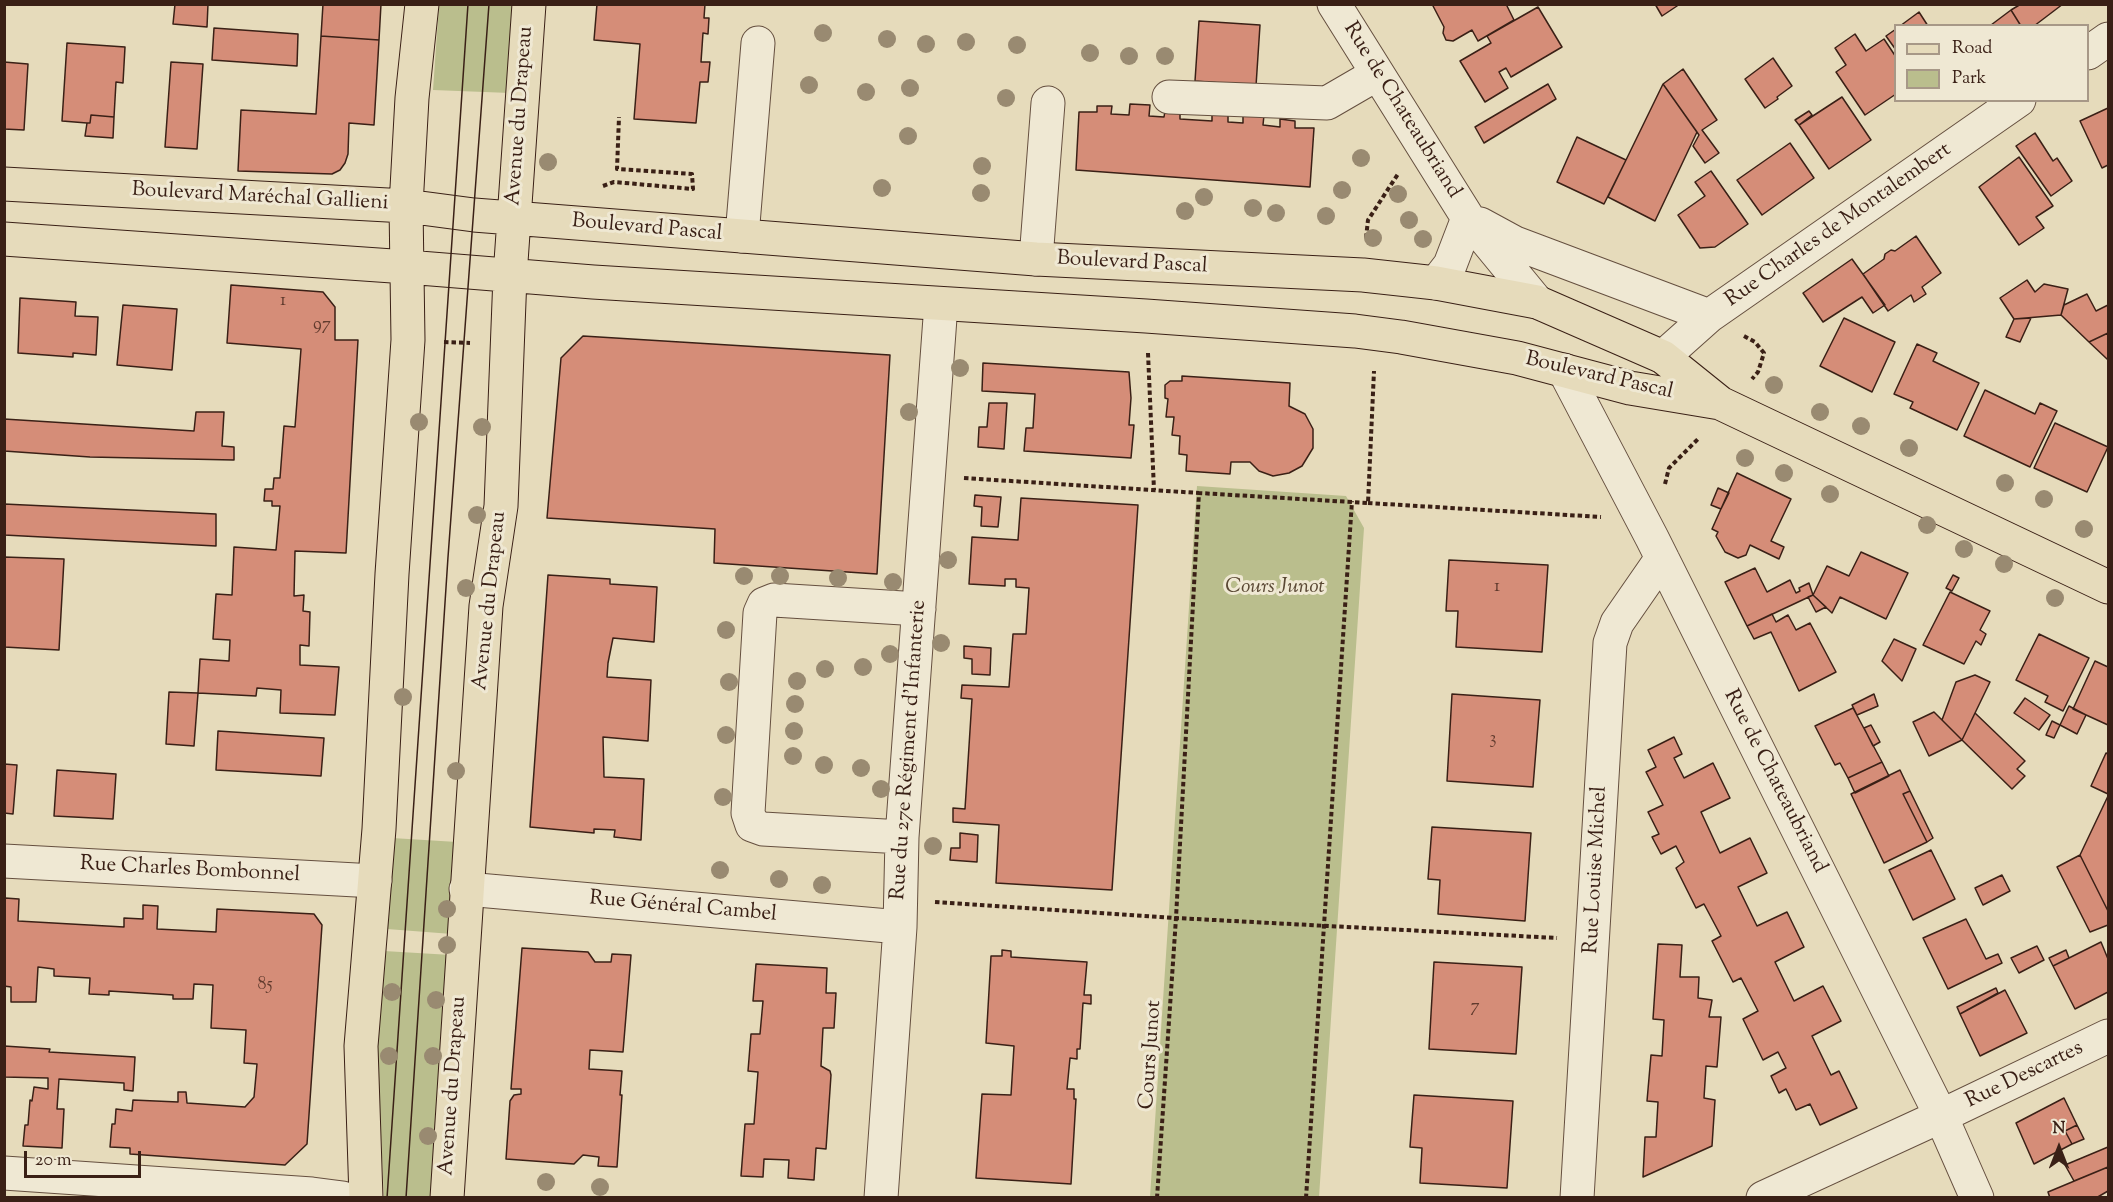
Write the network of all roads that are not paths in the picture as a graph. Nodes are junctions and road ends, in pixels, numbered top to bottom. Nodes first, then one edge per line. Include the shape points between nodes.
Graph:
1 (422, 4) edge
2 (529, 4) edge
3 (1334, 4) edge
4 (2109, 39) edge
5 (758, 43) dead end
6 (2089, 52) edge
7 (1377, 74) junction
8 (1168, 97) dead end
9 (2016, 102) edge
10 (1048, 103) dead end
11 (4, 184) edge
12 (406, 206) junction
13 (1468, 218) junction
14 (514, 219) junction
15 (742, 236) junction
16 (4, 239) edge
17 (1036, 259) junction
18 (407, 267) junction
19 (510, 276) junction
20 (1436, 283) junction
21 (1537, 302) junction
22 (941, 303) junction
23 (1709, 316) junction
24 (1663, 357) junction
25 (1564, 370) junction
26 (1630, 388) junction
27 (1720, 403) junction
28 (1662, 558) junction
29 (2109, 587) edge
30 (919, 609) junction
31 (902, 837) junction
32 (4, 861) edge
33 (375, 880) junction
34 (466, 889) junction
35 (900, 914) junction
36 (2109, 1036) edge
37 (1941, 1116) junction
38 (4, 1173) edge
39 (343, 1197) edge
40 (366, 1197) edge
41 (447, 1197) edge
42 (881, 1197) edge
43 (1576, 1197) edge
44 (1763, 1197) edge
45 (1977, 1197) edge

1 - 12 main road
2 - 14 main road, Avenue du Drapeau
3 - 7 street, Rue de Chateaubriand
4 - 6 street
5 - 15 street
7 - 8 street via 1327,103
7 - 13 street, Rue de Chateaubriand
9 - 23 street, Rue Charles de Montalembert
10 - 17 street
11 - 12 main road, Boulevard Maréchal Gallieni
12 - 14 main road, Boulevard Maréchal Gallieni
12 - 18 main road
13 - 20 street, Rue de Chateaubriand via 1450,265
13 - 21 street, Rue de Chateaubriand
13 - 23 street via 1515,243
14 - 15 main road, Boulevard Pascal
14 - 19 main road, Avenue du Drapeau
15 - 17 main road, Boulevard Pascal
16 - 18 main road
17 - 20 main road, Boulevard Pascal via 1363,275
18 - 19 main road
18 - 33 main road via 408,340
19 - 22 main road, Boulevard Pascal
19 - 34 main road, Avenue du Drapeau via 501,506 486,606
20 - 21 main road, Boulevard Pascal
21 - 24 main road, Boulevard Pascal
22 - 25 main road, Boulevard Pascal via 1375,334 1467,348
22 - 30 street, Rue du 27e Régiment d'Infanterie
23 - 24 street, Rue Charles de Montalembert
24 - 26 main road
24 - 27 main road, Boulevard Pascal
25 - 26 main road, Boulevard Pascal
25 - 28 street, Rue de Chateaubriand
26 - 27 main road, Boulevard Pascal
27 - 29 main road, Boulevard Pascal
28 - 37 street, Rue de Chateaubriand
28 - 43 street, Rue Louise Michel via 1617,623 1610,643
30 - 31 street, Rue du 27e Régiment d'Infanterie
30 - 31 street via 774,600 764,604 760,614 748,813 752,825 764,829
31 - 35 street, Rue du 27e Régiment d'Infanterie
32 - 33 street, Rue Charles Bombonnel
33 - 40 main road via 361,1046
34 - 35 street, Rue Général Cambel
34 - 41 main road, Avenue du Drapeau
35 - 42 street, Rue du 27e Régiment d'Infanterie
36 - 37 street, Rue Descartes
37 - 44 street, Rue Descartes
37 - 45 street, Rue de Chateaubriand
38 - 39 street

